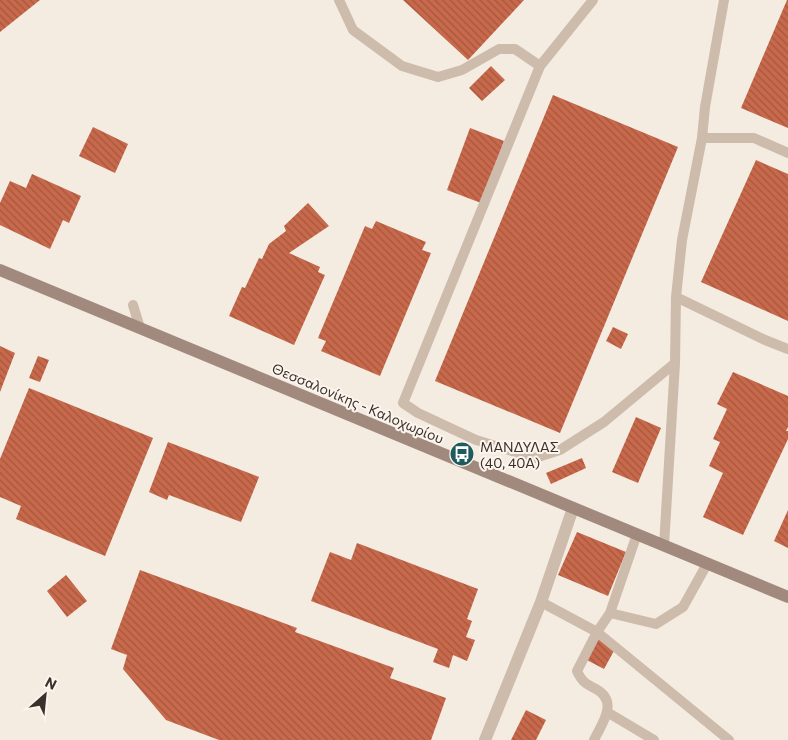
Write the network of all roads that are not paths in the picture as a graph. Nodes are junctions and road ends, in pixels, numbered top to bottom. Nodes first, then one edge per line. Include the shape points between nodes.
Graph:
1 (339, 0) edge
2 (593, 0) edge
3 (724, 0) edge
4 (540, 66) junction
5 (702, 138) junction
6 (788, 153) edge
7 (0, 270) edge
8 (676, 298) junction
9 (133, 305) dead end
10 (140, 328) junction
11 (788, 348) edge
12 (675, 363) junction
13 (573, 508) junction
14 (637, 534) junction
15 (664, 546) junction
16 (707, 564) junction
17 (788, 597) edge
18 (541, 602) junction
19 (610, 613) junction
20 (597, 632) junction
21 (607, 712) junction
22 (597, 739) edge
23 (485, 740) edge
24 (654, 740) edge
25 (729, 740) edge

1 - 4 lane via 353,30 402,66 438,77 462,70 499,49 516,49
2 - 4 lane
3 - 5 lane
4 - 12 lane via 404,403 476,440 535,458 560,450 604,422
5 - 6 lane via 754,138
5 - 8 lane via 682,240
7 - 10 main road, Θεσσαλονίκης - Καλοχωρίου
8 - 11 lane
8 - 12 lane
9 - 10 lane
10 - 13 main road, Θεσσαλονίκης - Καλοχωρίου
12 - 15 lane
13 - 14 main road, Θεσσαλονίκης - Καλοχωρίου
13 - 18 street
14 - 15 main road, Θεσσαλονίκης - Καλοχωρίου
14 - 19 lane
15 - 16 main road, Θεσσαλονίκης - Καλοχωρίου
16 - 17 main road, Θεσσαλονίκης - Καλοχωρίου
16 - 19 lane via 683,607 656,624
18 - 20 lane
18 - 23 street
19 - 20 lane
20 - 21 lane via 577,671 584,683 605,697
20 - 25 lane
21 - 22 lane
21 - 24 lane

